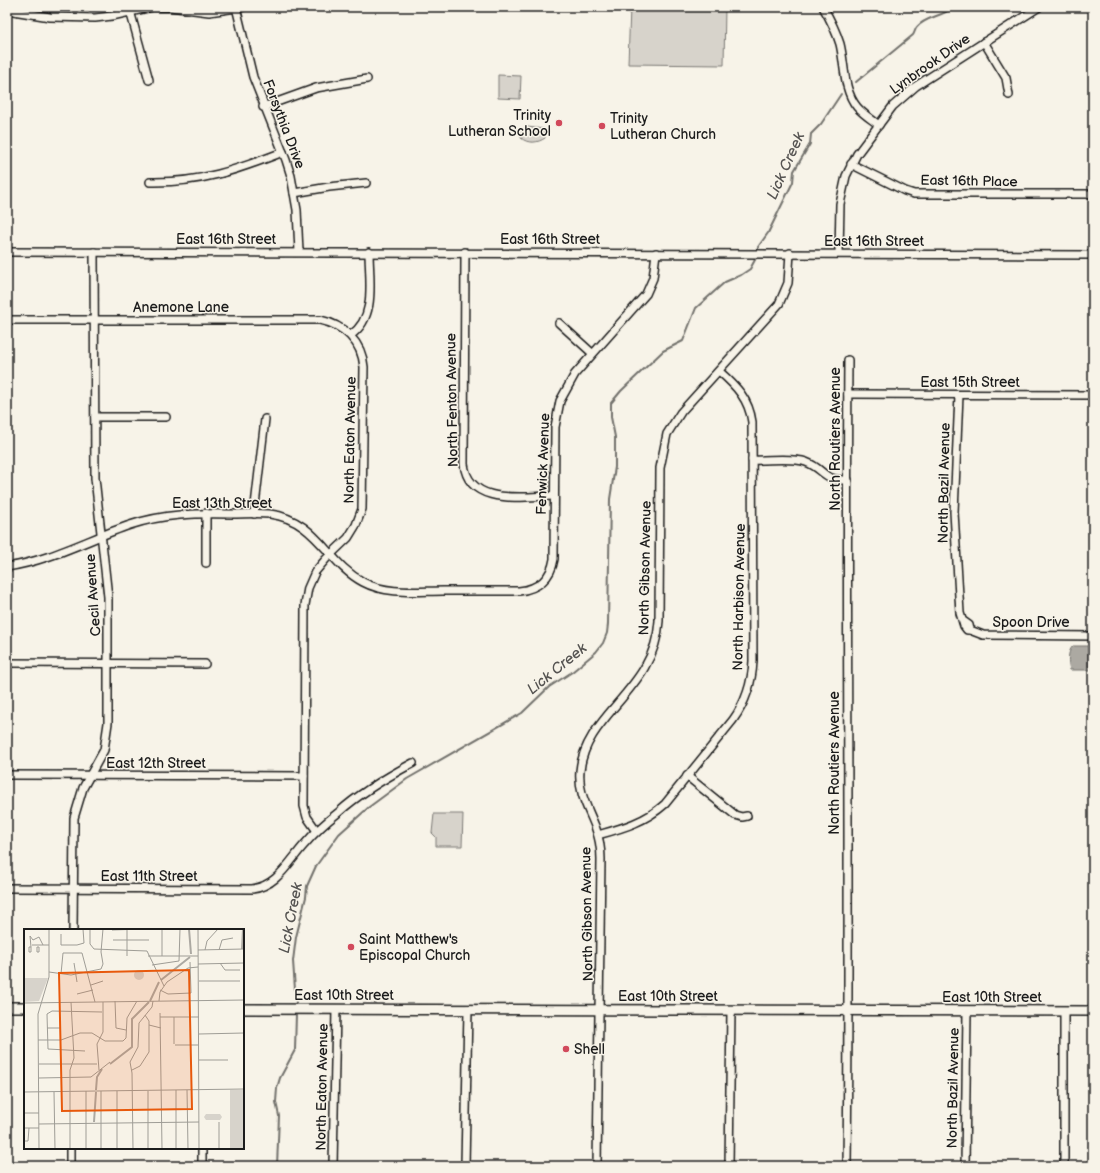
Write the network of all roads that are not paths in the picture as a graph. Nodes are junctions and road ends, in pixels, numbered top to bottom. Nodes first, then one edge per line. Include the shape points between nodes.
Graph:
1 (238, 7) edge
2 (823, 7) edge
3 (1039, 7) edge
4 (130, 9) edge
5 (7, 10) edge
6 (16, 10) edge
7 (984, 42) junction
8 (149, 80) dead end
9 (367, 80) dead end
10 (1009, 95) dead end
11 (263, 107) junction
12 (879, 125) junction
13 (283, 152) junction
14 (851, 164) junction
15 (150, 182) dead end
16 (366, 183) dead end
17 (294, 193) junction
18 (1093, 194) edge
19 (7, 252) edge
20 (94, 252) junction
21 (299, 252) junction
22 (369, 252) junction
23 (465, 252) junction
24 (656, 253) junction
25 (790, 253) junction
26 (839, 254) junction
27 (1093, 255) edge
28 (7, 320) edge
29 (94, 320) junction
30 (559, 323) dead end
31 (350, 335) junction
32 (592, 354) junction
33 (848, 360) dead end
34 (719, 371) junction
35 (848, 394) junction
36 (959, 395) junction
37 (1093, 395) edge
38 (95, 417) junction
39 (166, 417) dead end
40 (265, 419) dead end
41 (752, 460) junction
42 (848, 480) junction
43 (554, 496) junction
44 (206, 513) junction
45 (254, 514) junction
46 (101, 536) junction
47 (332, 554) junction
48 (206, 563) dead end
49 (7, 567) edge
50 (538, 585) joint
51 (970, 630) joint
52 (1093, 636) edge
53 (7, 663) edge
54 (109, 663) junction
55 (205, 664) dead end
56 (413, 764) dead end
57 (7, 775) edge
58 (90, 775) junction
59 (304, 776) junction
60 (687, 776) junction
61 (747, 816) dead end
62 (317, 831) junction
63 (598, 835) junction
64 (7, 888) edge
65 (73, 889) junction
66 (73, 929) edge
67 (7, 1007) edge
68 (24, 1007) edge
69 (244, 1008) edge
70 (336, 1009) junction
71 (468, 1009) junction
72 (600, 1010) junction
73 (730, 1010) junction
74 (848, 1011) junction
75 (967, 1011) junction
76 (1064, 1011) junction
77 (1093, 1011) edge
78 (70, 1149) edge
79 (202, 1149) edge
80 (70, 1166) edge
81 (202, 1166) edge
82 (333, 1166) edge
83 (465, 1166) edge
84 (597, 1166) edge
85 (729, 1166) edge
86 (847, 1166) edge
87 (965, 1166) edge
88 (1064, 1166) edge

1 - 4 street via 209,12 158,7
1 - 11 street, Forsythia Drive via 249,63
2 - 12 street via 840,43 852,100
3 - 7 street, Lynbrook Drive
4 - 6 street via 112,16 95,18 50,17
4 - 8 street
5 - 6 street
7 - 10 street via 1006,78
7 - 12 street, Lynbrook Drive via 905,94
9 - 11 street via 316,88
11 - 13 street, Forsythia Drive
12 - 14 street, Lynbrook Drive
13 - 15 street via 237,170 198,180
13 - 17 street, Forsythia Drive
14 - 18 street, East 16th Place via 914,194
14 - 26 street, Lynbrook Drive via 840,198
16 - 17 street
17 - 21 street, Forsythia Drive
19 - 20 street, East 16th Street
20 - 21 street, East 16th Street
20 - 29 street, Cecil Avenue
21 - 22 street, East 16th Street
22 - 23 street, East 16th Street
22 - 31 street via 368,312 361,326
23 - 24 street, East 16th Street
23 - 43 street, North Fenton Avenue via 464,464 467,475 475,488 488,495
24 - 25 street, East 16th Street
24 - 32 street, Fenwick Avenue via 654,278 646,294
25 - 26 street, East 16th Street
25 - 34 street, North Gibson Avenue via 788,283 779,304
26 - 27 street, East 16th Street
28 - 29 street, Anemone Lane
29 - 31 street, Anemone Lane via 320,320 334,324
29 - 38 street, Cecil Avenue
30 - 32 street
31 - 47 street, North Eaton Avenue via 361,352 364,366 363,502 354,531
32 - 43 street, Fenwick Avenue via 571,378 558,407 555,427
33 - 35 street, North Routiers Avenue
34 - 41 street, North Harbison Avenue via 737,387 748,405 752,422
34 - 63 street, North Gibson Avenue via 679,415 664,444 660,468 659,621 650,660 641,676 590,739 580,766 581,794
35 - 36 street, East 15th Street
35 - 42 street, North Routiers Avenue
36 - 37 street, East 15th Street
36 - 51 street, North Bazil Avenue via 954,512 962,620 965,628
38 - 39 street
38 - 46 street, Cecil Avenue via 96,487
40 - 45 street
41 - 42 street via 803,461 814,466 824,476
41 - 60 street, North Harbison Avenue via 751,681 737,715
42 - 74 street, North Routiers Avenue
43 - 50 street, Fenwick Avenue via 554,561 548,575
44 - 45 street, East 13th Street
44 - 46 street, East 13th Street via 146,520
44 - 48 street
45 - 47 street, East 13th Street via 278,516 297,523 314,535
46 - 49 street, East 13th Street via 38,560
46 - 54 street, Cecil Avenue via 108,597
47 - 50 street, East 13th Street via 357,579 370,586 387,590 519,591
47 - 59 street, North Eaton Avenue via 315,572 306,600
51 - 52 street, Spoon Drive via 983,635
53 - 54 street
54 - 55 street
54 - 58 street, Cecil Avenue via 107,735 102,755
56 - 62 street, East 11th Street via 373,786
57 - 58 street, East 12th Street
58 - 59 street, East 12th Street
58 - 65 street, Cecil Avenue via 80,796 74,818
59 - 62 street, North Eaton Avenue via 305,812
60 - 61 street via 735,815
60 - 63 street, North Harbison Avenue via 665,804 652,814 626,827
62 - 65 street, East 11th Street via 283,870 271,882 260,888
63 - 72 street, North Gibson Avenue via 601,859
64 - 65 street, East 11th Street
65 - 66 street, Cecil Avenue
67 - 68 main road
69 - 70 main road, East 10th Street
70 - 71 main road, East 10th Street
70 - 82 street, North Eaton Avenue
71 - 72 main road, East 10th Street
71 - 83 street
72 - 73 main road, East 10th Street
72 - 84 street, North Gibson Avenue
73 - 74 main road, East 10th Street
73 - 85 street
74 - 75 main road, East 10th Street
74 - 86 street, North Routiers Avenue
75 - 76 main road, East 10th Street
75 - 87 street, North Bazil Avenue
76 - 77 main road, East 10th Street
76 - 88 street
78 - 80 street
79 - 81 street

